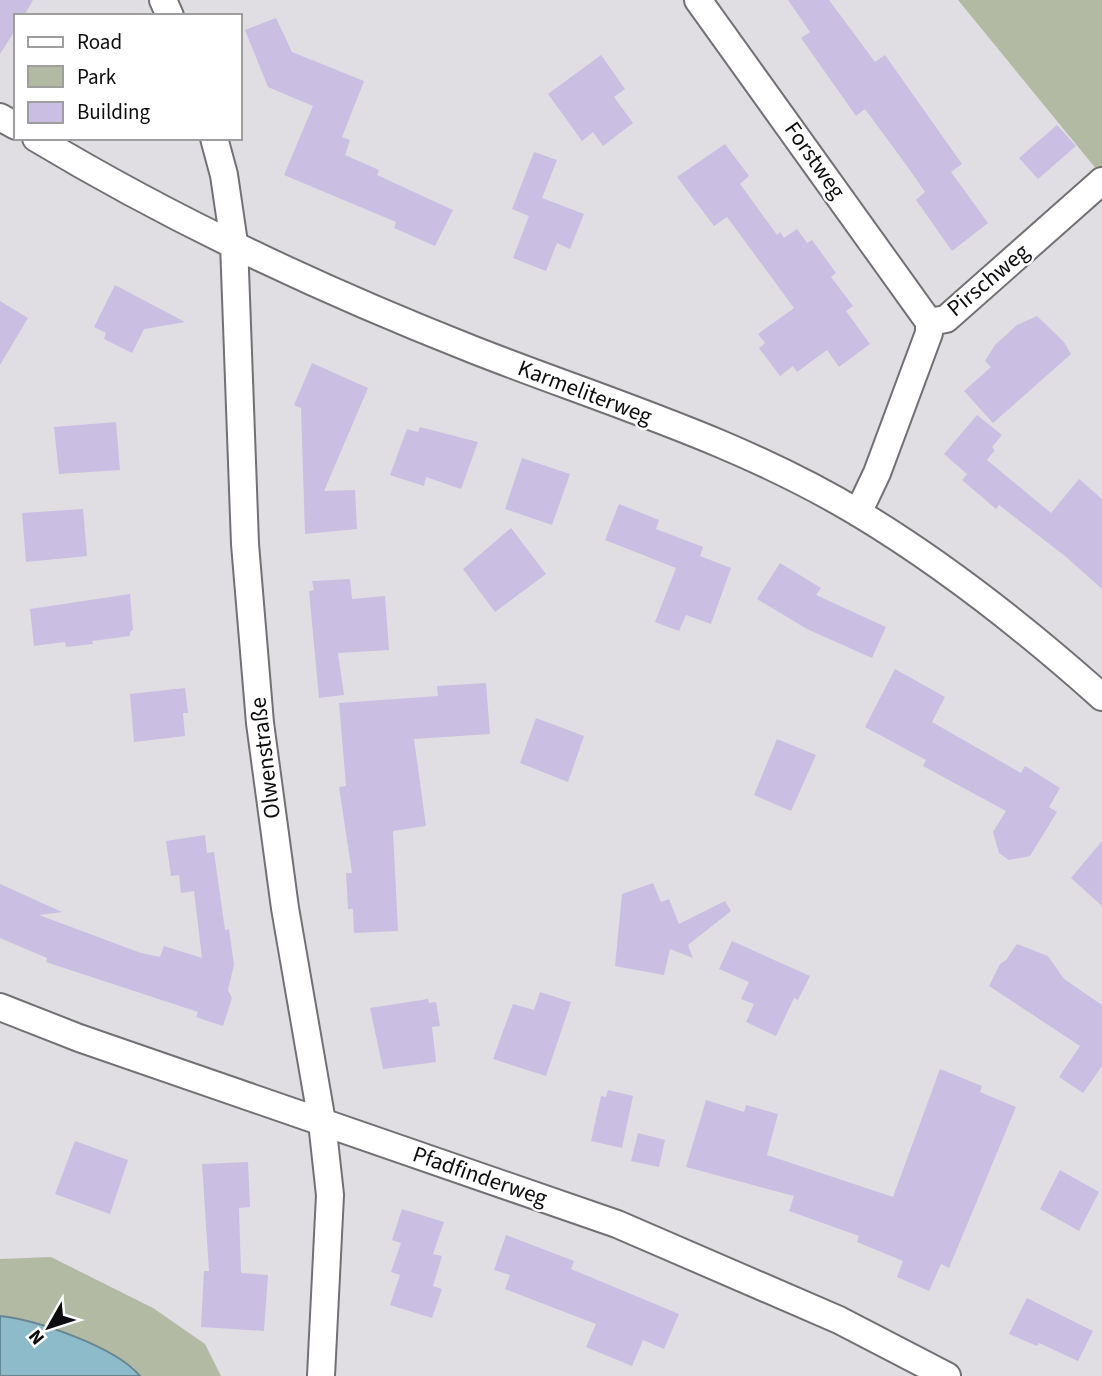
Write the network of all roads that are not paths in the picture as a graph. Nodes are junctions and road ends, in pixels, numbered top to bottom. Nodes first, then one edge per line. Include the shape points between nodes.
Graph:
1 (698, 0) edge
2 (40, 140) edge
3 (215, 140) edge
4 (1102, 181) edge
5 (234, 243) junction
6 (929, 322) junction
7 (858, 513) junction
8 (1102, 697) edge
9 (0, 1007) edge
10 (322, 1122) junction
11 (321, 1376) edge
12 (947, 1376) edge

1 - 6 street, Forstweg
2 - 5 street, Karmeliterweg
3 - 5 street, Olwenstraße
4 - 6 street, Pirschweg via 946,318
5 - 7 street, Karmeliterweg via 472,349 731,447
5 - 10 street, Olwenstraße via 245,544 260,723 285,908
6 - 7 street, Pirschweg via 900,412
7 - 8 street, Karmeliterweg via 1051,651
9 - 10 street, Pfadfinderweg
10 - 11 street, Olwenstraße via 330,1195
10 - 12 street, Pfadfinderweg via 617,1224 839,1320

